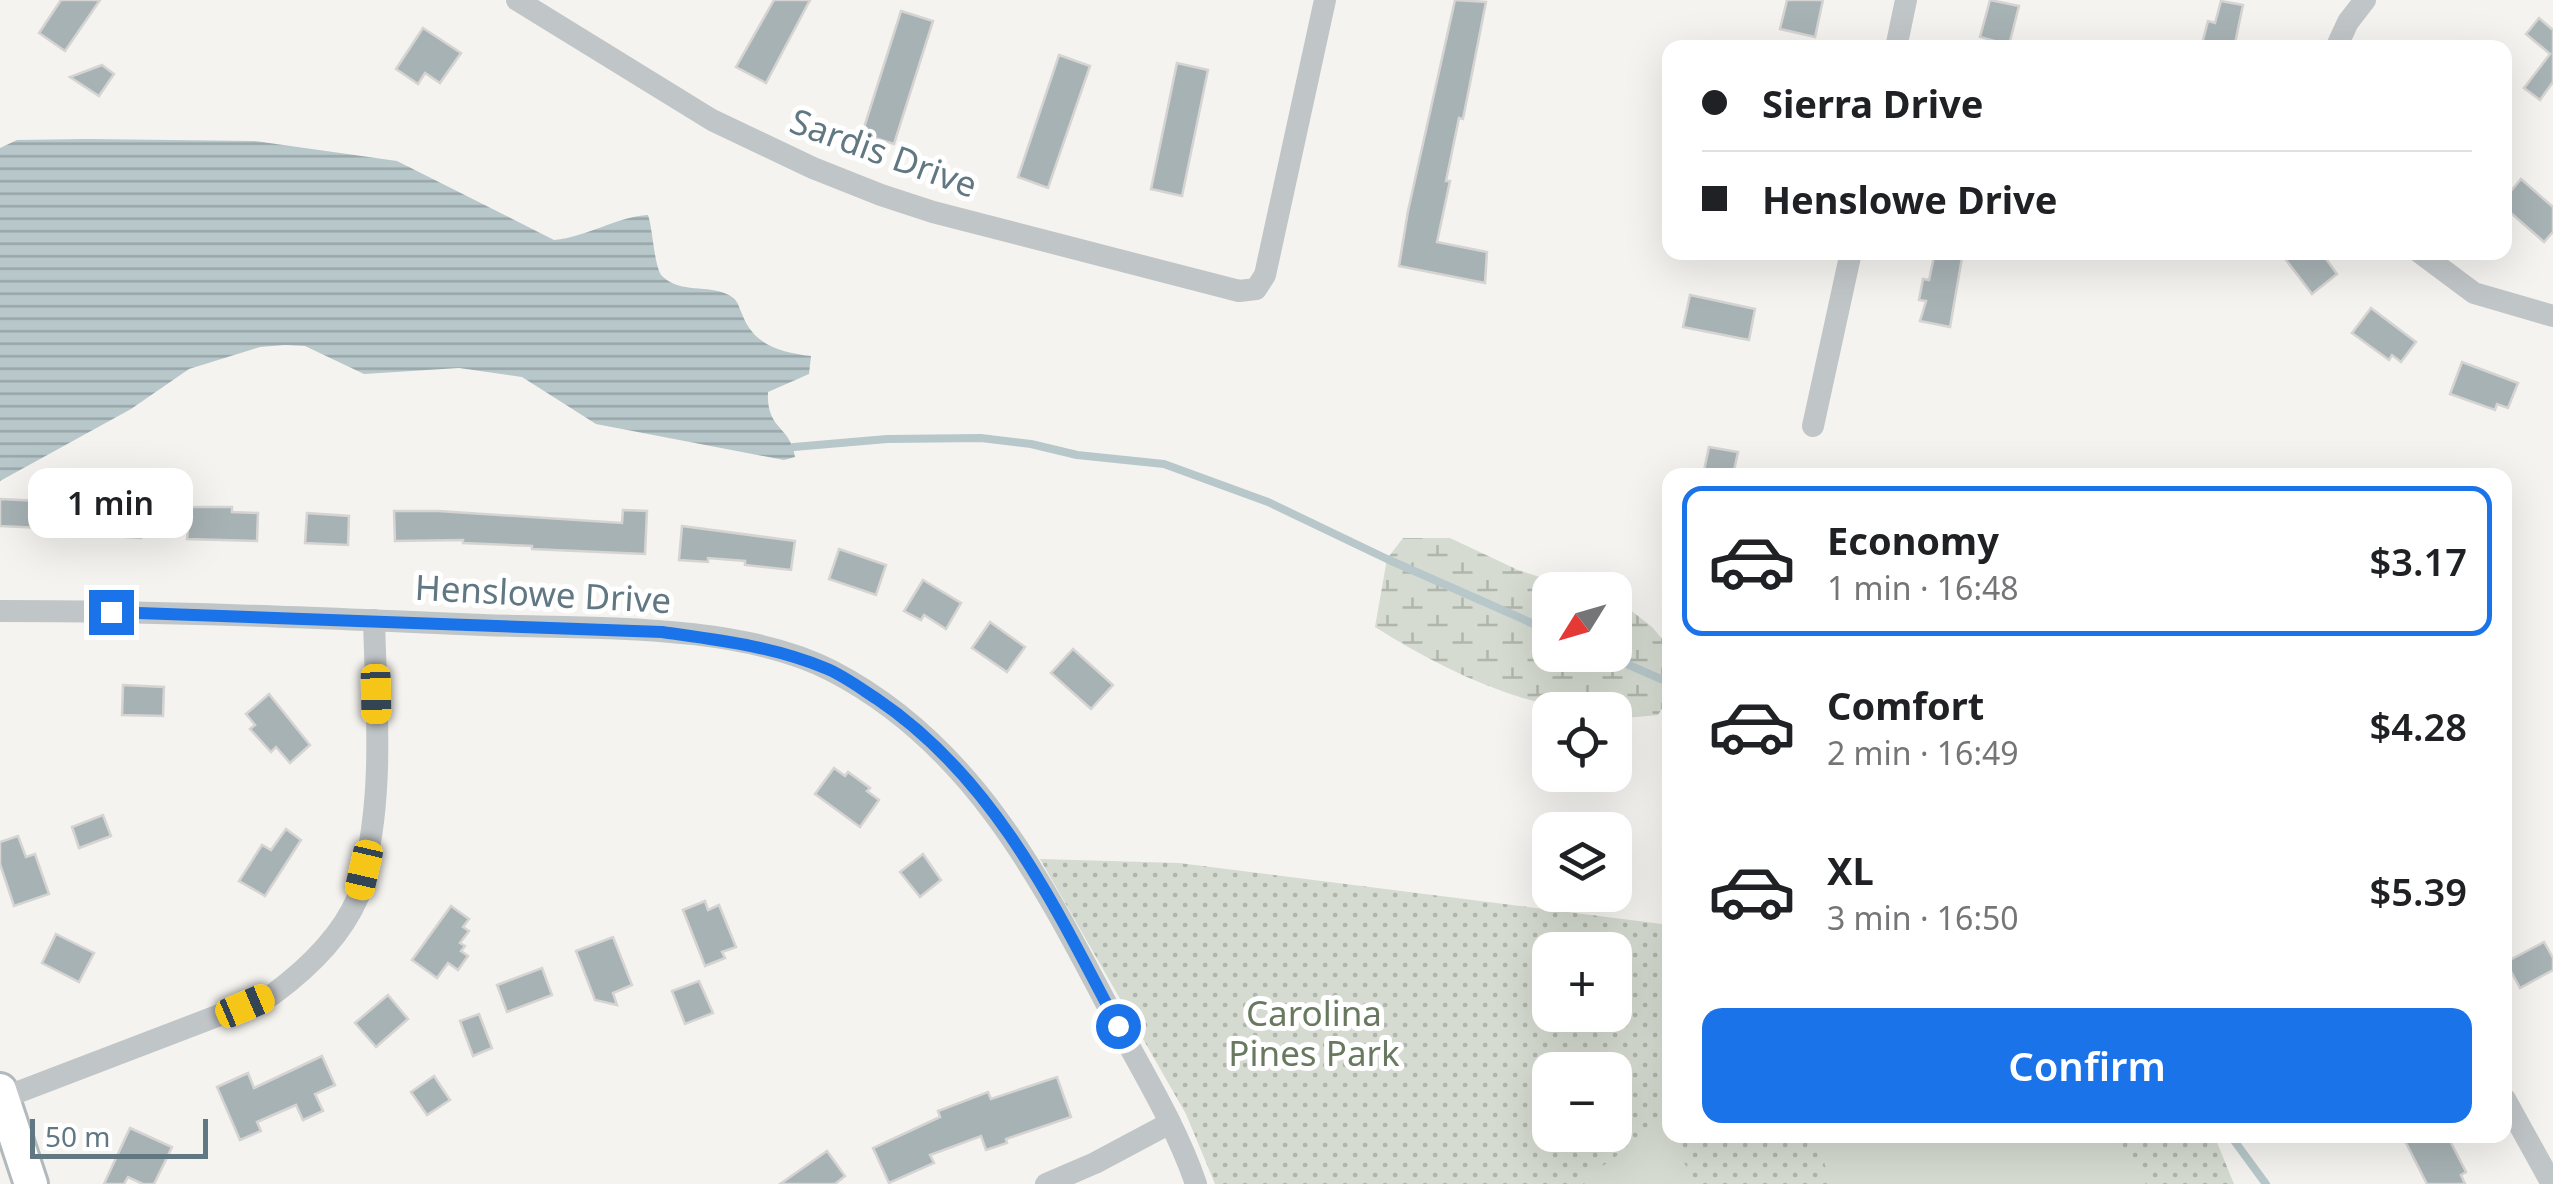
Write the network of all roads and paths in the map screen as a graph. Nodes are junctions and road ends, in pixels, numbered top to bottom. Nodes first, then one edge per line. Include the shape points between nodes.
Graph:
1 (518, 0) edge
2 (1326, 0) edge
3 (1906, 0) edge
4 (2365, 0) edge
5 (1898, 40) edge
6 (2340, 40) edge
7 (1849, 260) edge
8 (2430, 260) edge
9 (2553, 316) edge
10 (1812, 426) dead end
11 (0, 611) edge
12 (374, 620) junction
13 (1, 1094) edge
14 (2512, 1112) edge
15 (1170, 1123) junction
16 (31, 1184) edge
17 (1046, 1184) edge
18 (1196, 1184) edge
19 (2552, 1184) edge

1 - 2 street, Sardis Drive via 712,120 813,168 934,212 1239,292 1256,289 1265,276
3 - 5 street
4 - 6 street
7 - 10 street
8 - 9 street via 2474,293
11 - 12 street, Henslowe Drive
12 - 13 street via 377,768 370,843 358,897 332,938 272,995
12 - 15 street, Henslowe Drive via 662,632 748,644 830,670 921,731 1011,834
13 - 16 street
14 - 19 street
15 - 17 street
15 - 18 street, Henslowe Drive

